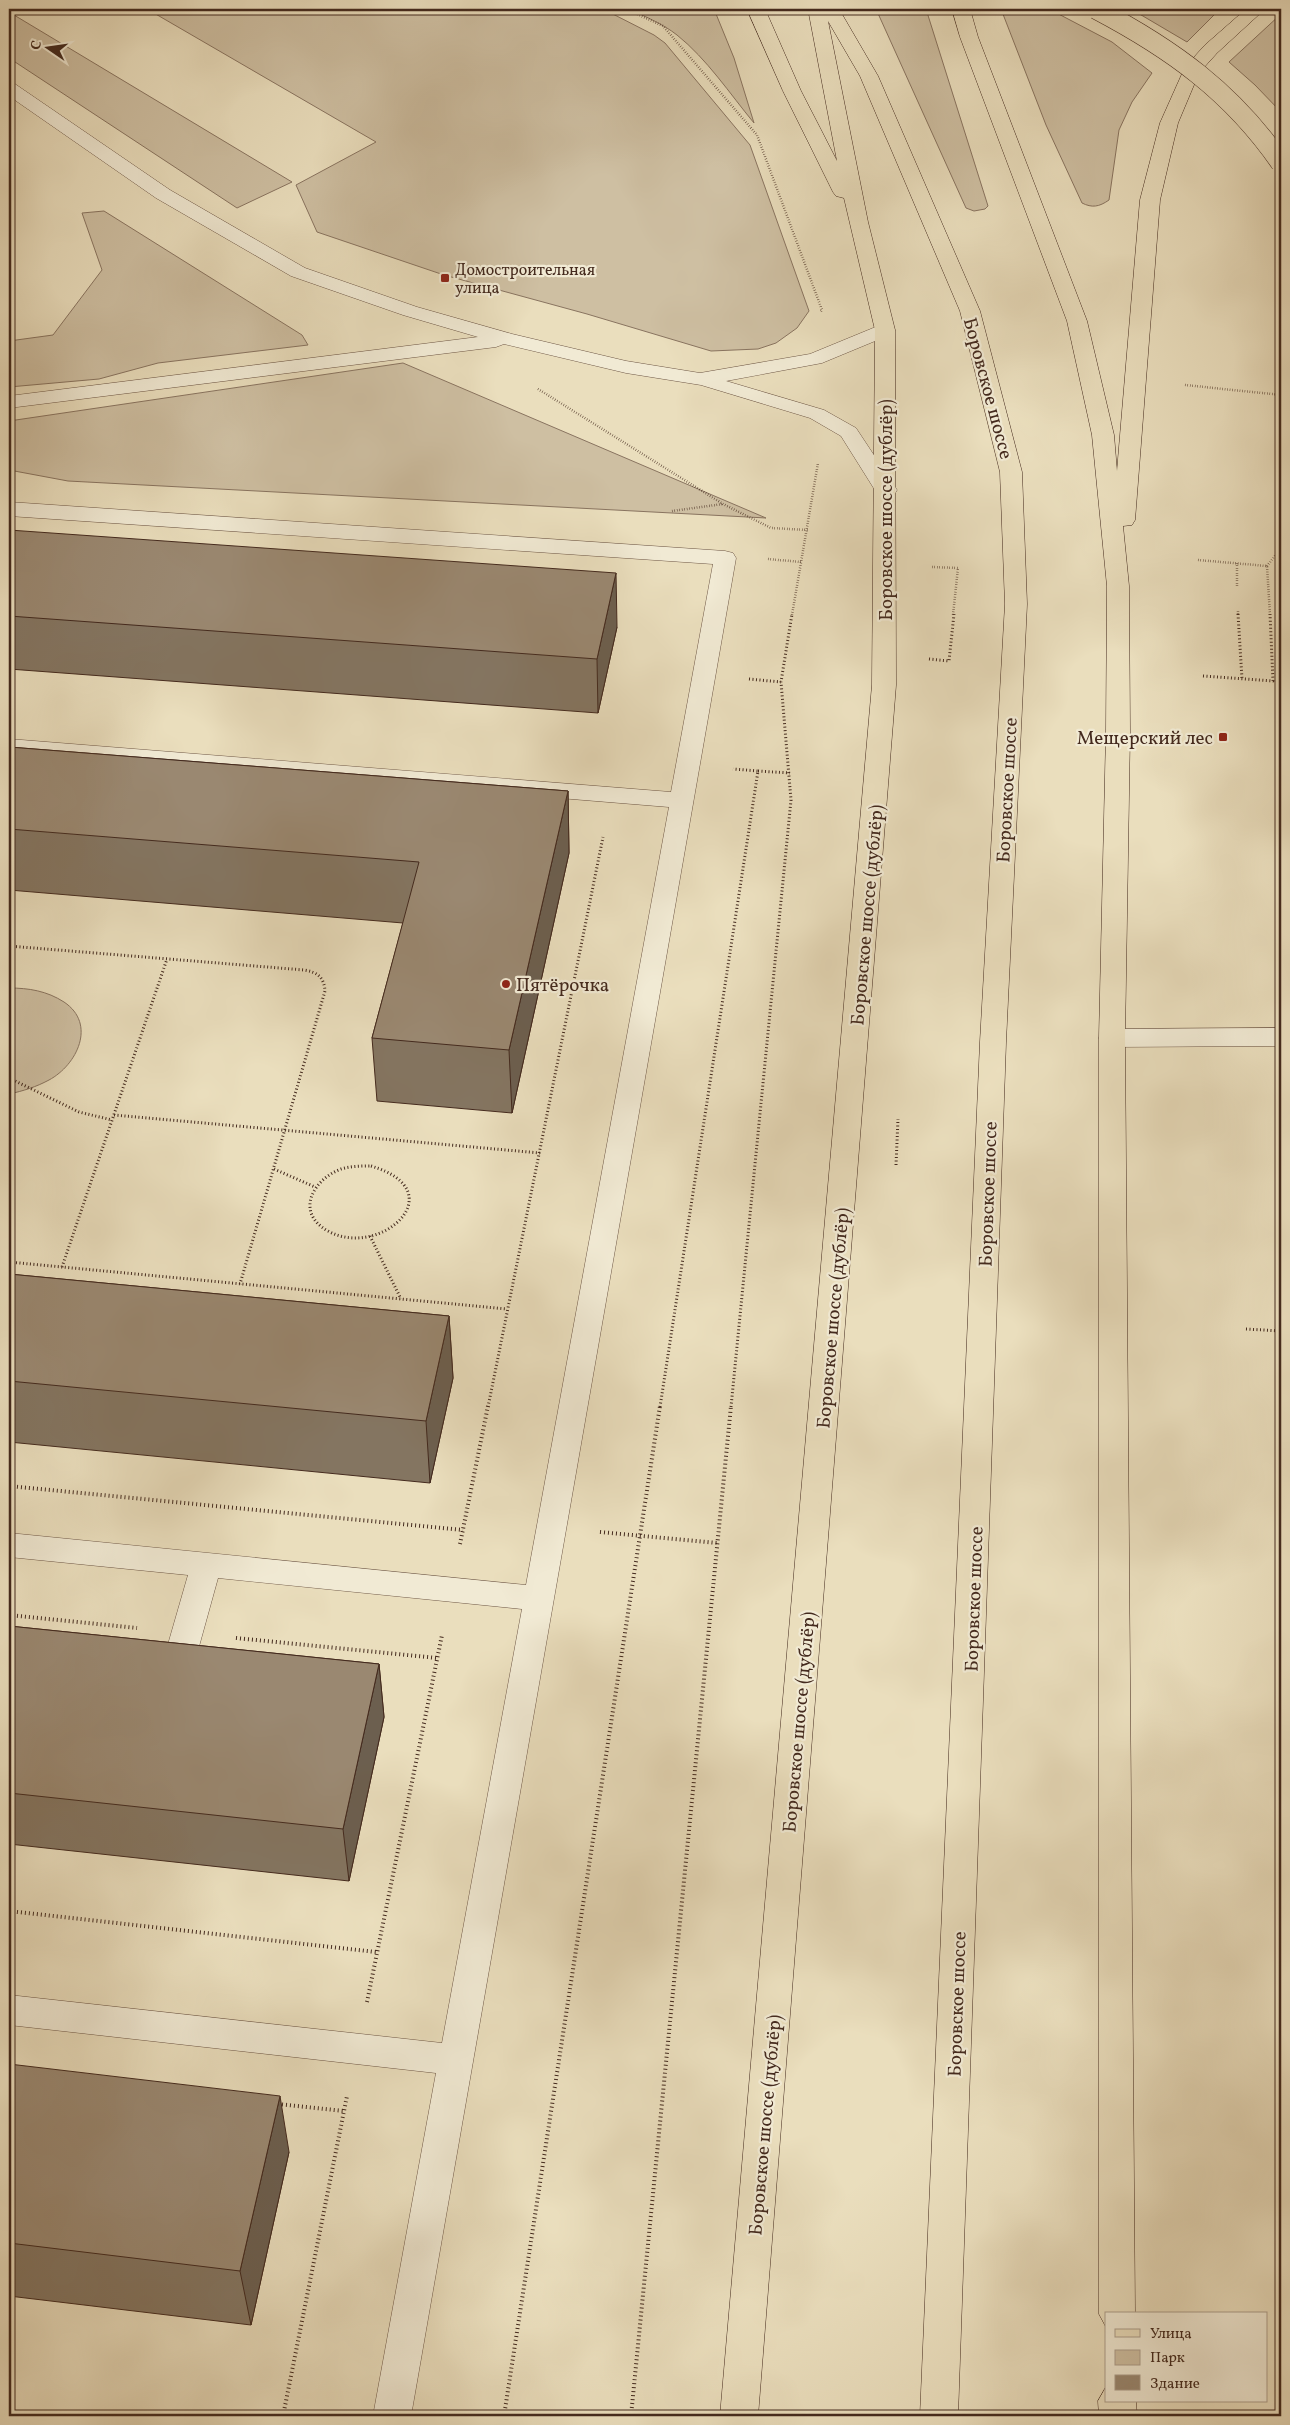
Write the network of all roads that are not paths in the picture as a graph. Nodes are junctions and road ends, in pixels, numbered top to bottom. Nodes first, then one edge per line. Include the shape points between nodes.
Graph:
1 (756, 9) edge
2 (817, 9) edge
3 (830, 9) edge
4 (961, 9) edge
5 (1096, 9) edge
6 (1256, 9) edge
7 (9, 88) edge
8 (1281, 163) edge
9 (858, 222) junction
10 (885, 330) junction
11 (507, 339) junction
12 (700, 380) junction
13 (9, 402) edge
14 (886, 490) junction
15 (9, 509) edge
16 (1118, 586) junction
17 (9, 746) edge
18 (682, 800) junction
19 (1281, 1037) edge
20 (1112, 1038) junction
21 (9, 1545) edge
22 (206, 1565) junction
23 (538, 1598) junction
24 (170, 1695) edge
25 (9, 2010) edge
26 (456, 2060) junction
27 (1117, 2312) edge
28 (1118, 2402) edge
29 (392, 2416) edge
30 (740, 2416) edge
31 (939, 2416) edge
32 (1118, 2416) edge

1 - 9 main road via 792,91
2 - 9 main road
3 - 31 main road, Боровское шоссе via 869,76 970,311 1012,472 1016,604 993,1042
4 - 16 main road via 1077,321 1103,435
5 - 8 main road, bridge via 1152,39 1211,83 1257,128
6 - 16 main road via 1191,71 1169,122 1150,200
7 - 11 street via 163,194 298,272 410,311
9 - 10 main road, Боровское шоссе (дублёр)
10 - 12 street via 815,359
10 - 14 main road, Боровское шоссе (дублёр)
11 - 12 street via 626,367
11 - 13 street
12 - 14 street via 817,414 849,432
14 - 30 main road, Боровское шоссе (дублёр) via 884,684 878,774
15 - 18 street via 725,558
16 - 20 main road
17 - 18 street
18 - 23 street
19 - 20 street
20 - 27 main road
21 - 22 street
22 - 23 street
22 - 24 street
23 - 26 street
25 - 26 street
26 - 29 street
28 - 32 main road

